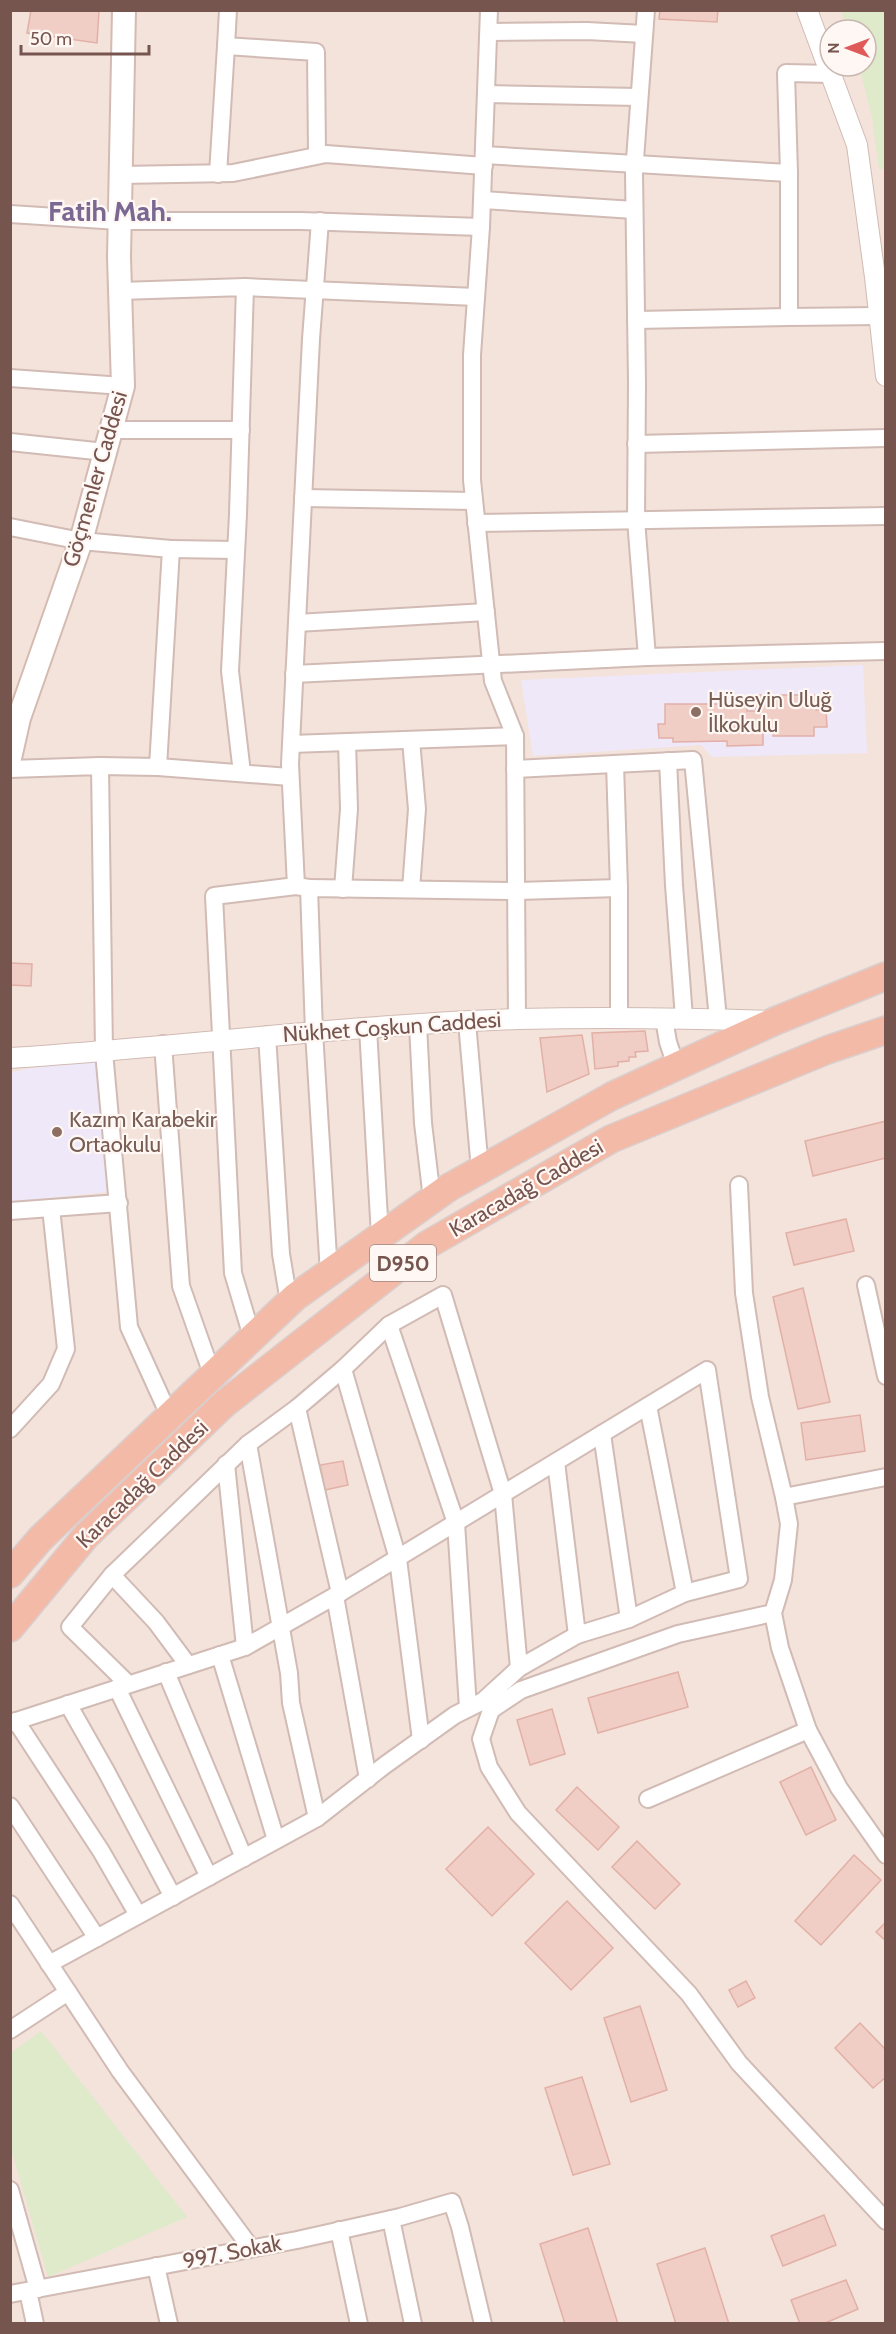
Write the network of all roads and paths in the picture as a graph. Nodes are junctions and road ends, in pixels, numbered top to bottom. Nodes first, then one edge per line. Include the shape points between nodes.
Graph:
1 (124, 10) edge
2 (228, 10) edge
3 (489, 10) edge
4 (645, 10) edge
5 (807, 10) edge
6 (489, 32) junction
7 (644, 34) junction
8 (818, 38) edge
9 (226, 46) junction
10 (818, 74) edge
11 (833, 78) edge
12 (486, 94) junction
13 (639, 98) junction
14 (317, 155) junction
15 (484, 161) junction
16 (634, 163) junction
17 (789, 173) junction
18 (218, 174) junction
19 (120, 175) junction
20 (483, 200) junction
21 (634, 210) junction
22 (10, 214) edge
23 (120, 221) junction
24 (320, 221) junction
25 (482, 227) junction
26 (245, 287) junction
27 (315, 289) junction
28 (120, 291) junction
29 (476, 297) junction
30 (879, 316) junction
31 (789, 317) junction
32 (636, 320) junction
33 (885, 376) edge
34 (10, 378) edge
35 (123, 387) junction
36 (111, 430) junction
37 (240, 430) junction
38 (885, 438) edge
39 (10, 442) edge
40 (636, 444) junction
41 (105, 452) junction
42 (303, 498) junction
43 (474, 501) junction
44 (885, 516) edge
45 (636, 520) junction
46 (476, 523) junction
47 (10, 527) edge
48 (81, 541) junction
49 (171, 549) junction
50 (236, 549) junction
51 (486, 612) junction
52 (297, 623) junction
53 (885, 651) edge
54 (647, 657) junction
55 (491, 664) junction
56 (294, 674) junction
57 (515, 736) junction
58 (411, 740) junction
59 (347, 742) junction
60 (291, 744) junction
61 (10, 758) edge
62 (668, 762) junction
63 (615, 764) junction
64 (100, 766) junction
65 (158, 767) junction
66 (10, 769) edge
67 (515, 769) junction
68 (242, 773) junction
69 (290, 777) junction
70 (302, 887) junction
71 (619, 888) junction
72 (343, 889) junction
73 (411, 890) junction
74 (517, 891) junction
75 (885, 976) edge
76 (619, 1018) junction
77 (684, 1018) junction
78 (517, 1019) junction
79 (664, 1019) junction
80 (718, 1019) junction
81 (774, 1021) junction
82 (467, 1022) junction
83 (418, 1025) junction
84 (368, 1028) junction
85 (885, 1030) edge
86 (314, 1032) junction
87 (267, 1035) junction
88 (220, 1040) junction
89 (163, 1044) junction
90 (104, 1052) junction
91 (10, 1058) edge
92 (676, 1066) junction
93 (480, 1170) junction
94 (738, 1185) dead end
95 (432, 1199) junction
96 (119, 1203) junction
97 (51, 1208) junction
98 (10, 1211) edge
99 (380, 1236) junction
100 (329, 1273) junction
101 (866, 1285) dead end
102 (289, 1302) junction
103 (389, 1325) junction
104 (252, 1337) junction
105 (343, 1369) junction
106 (212, 1374) junction
107 (885, 1376) edge
108 (648, 1406) junction
109 (297, 1408) junction
110 (169, 1415) junction
111 (10, 1429) edge
112 (602, 1434) junction
113 (248, 1444) junction
114 (556, 1462) junction
115 (226, 1464) junction
116 (885, 1477) edge
117 (503, 1494) junction
118 (784, 1497) junction
119 (456, 1523) junction
120 (398, 1559) junction
121 (12, 1565) edge
122 (112, 1575) junction
123 (685, 1593) junction
124 (338, 1595) junction
125 (772, 1613) junction
126 (629, 1619) junction
127 (10, 1628) edge
128 (279, 1628) junction
129 (577, 1635) junction
130 (245, 1647) junction
131 (220, 1655) junction
132 (188, 1665) junction
133 (519, 1668) junction
134 (166, 1672) junction
135 (123, 1686) junction
136 (68, 1704) junction
137 (468, 1708) junction
138 (13, 1722) edge
139 (808, 1730) junction
140 (421, 1740) junction
141 (368, 1779) junction
142 (648, 1799) dead end
143 (10, 1806) edge
144 (317, 1818) junction
145 (276, 1840) junction
146 (885, 1855) edge
147 (244, 1857) junction
148 (209, 1877) junction
149 (173, 1897) junction
150 (10, 1904) edge
151 (138, 1916) junction
152 (97, 1938) junction
153 (49, 1964) junction
154 (68, 1992) junction
155 (10, 2030) edge
156 (10, 2190) edge
157 (391, 2219) junction
158 (885, 2221) edge
159 (339, 2230) junction
160 (251, 2248) junction
161 (156, 2266) junction
162 (33, 2290) junction
163 (10, 2294) edge
164 (35, 2324) edge
165 (169, 2324) edge
166 (359, 2324) edge
167 (413, 2324) edge
168 (483, 2324) edge

1 - 19 main road, Göçmenler Caddesi
2 - 9 street
3 - 6 street
4 - 7 street
5 - 8 street
6 - 7 street
6 - 12 street
7 - 13 street
9 - 14 street via 316,52
9 - 18 street
10 - 17 street via 786,74
11 - 30 street via 857,145
12 - 13 street
12 - 15 street
13 - 16 street
14 - 15 street
14 - 18 street
15 - 16 street
15 - 20 street
16 - 17 street
16 - 21 street
17 - 31 street
18 - 19 street
19 - 23 main road, Göçmenler Caddesi
20 - 21 street
20 - 25 street
21 - 32 street
22 - 23 street
23 - 24 street
23 - 28 main road, Göçmenler Caddesi
24 - 25 street
24 - 27 street
25 - 29 street
26 - 27 street
26 - 28 street
26 - 37 street
27 - 29 street
27 - 42 street
28 - 35 main road, Göçmenler Caddesi
29 - 43 street via 471,355
30 - 31 street
30 - 33 street
31 - 32 street
32 - 40 street
34 - 35 street
35 - 36 main road, Göçmenler Caddesi
36 - 37 street
36 - 41 main road, Göçmenler Caddesi
37 - 50 street
38 - 40 street
39 - 41 street
40 - 45 street
41 - 48 main road, Göçmenler Caddesi
42 - 43 street
42 - 52 street
43 - 46 street
44 - 45 street
45 - 46 street
45 - 54 street
46 - 51 street
47 - 48 street
48 - 49 street
48 - 61 main road, Göçmenler Caddesi via 19,718
49 - 50 street
49 - 65 street
50 - 68 street via 230,670
51 - 52 street
51 - 55 street
52 - 56 street
53 - 54 street
54 - 55 street
55 - 56 street
55 - 57 street via 493,681
56 - 60 street
57 - 58 street
57 - 67 street
58 - 59 street
58 - 73 street via 417,809
59 - 60 street
59 - 72 street via 349,809
60 - 69 street
62 - 63 street
62 - 77 street
62 - 80 street via 693,760
63 - 67 street
63 - 71 street
64 - 65 street
64 - 66 street
64 - 90 street
65 - 68 street
67 - 74 street
68 - 69 street
69 - 70 street
70 - 72 street
70 - 86 street
70 - 88 street via 214,896
71 - 74 street
71 - 76 street
72 - 73 street
73 - 74 street
74 - 78 street
75 - 81 highway, Karacadağ Caddesi / D950
76 - 78 street, Nükhet Coşkun Caddesi
76 - 79 street, Nükhet Coşkun Caddesi
77 - 79 street, Nükhet Coşkun Caddesi
77 - 80 street, Nükhet Coşkun Caddesi
78 - 82 street, Nükhet Coşkun Caddesi
79 - 92 street
80 - 81 street, Nükhet Coşkun Caddesi
81 - 92 highway, Karacadağ Caddesi / D950
82 - 83 street, Nükhet Coşkun Caddesi
82 - 93 street
83 - 84 street, Nükhet Coşkun Caddesi
83 - 95 street
84 - 86 street, Nükhet Coşkun Caddesi
84 - 99 street
85 - 127 highway, Karacadağ Caddesi / D950 via 611,1139 427,1245 224,1404 86,1536
86 - 87 street, Nükhet Coşkun Caddesi
86 - 100 street
87 - 88 street, Nükhet Coşkun Caddesi
87 - 102 street via 281,1254
88 - 89 street, Nükhet Coşkun Caddesi
88 - 104 street via 233,1273
89 - 90 street, Nükhet Coşkun Caddesi
89 - 106 street via 181,1286
90 - 91 street, Nükhet Coşkun Caddesi
90 - 96 street
92 - 93 highway, Karacadağ Caddesi / D950 via 612,1096
93 - 95 highway, Karacadağ Caddesi / D950
94 - 118 street via 744,1293 760,1397
95 - 99 highway, Karacadağ Caddesi / D950
96 - 97 street
96 - 110 street via 129,1327
97 - 98 street
97 - 111 street via 66,1349 51,1384
99 - 100 highway, Karacadağ Caddesi / D950
100 - 102 highway, Karacadağ Caddesi / D950
101 - 107 street
102 - 104 highway, Karacadağ Caddesi / D950
103 - 105 street
103 - 117 street via 443,1294
103 - 119 street
104 - 106 highway, Karacadağ Caddesi / D950
105 - 109 street
105 - 120 street
106 - 110 highway, Karacadağ Caddesi / D950
108 - 112 street
108 - 123 street
108 - 123 street via 707,1370 738,1579
109 - 113 street
109 - 124 street
110 - 121 highway, Karacadağ Caddesi / D950
112 - 114 street
112 - 126 street
113 - 115 street
113 - 128 street
114 - 117 street
114 - 129 street
115 - 122 street
115 - 130 street
116 - 118 street
117 - 119 street
117 - 133 street
118 - 125 street via 789,1524 783,1580
119 - 120 street
119 - 137 street
120 - 124 street
120 - 140 street
122 - 132 street via 156,1622
122 - 135 street via 70,1627
123 - 126 street
124 - 128 street
124 - 141 street
125 - 139 street
125 - 158 street via 678,1634 520,1690 491,1710 481,1739 489,1767 518,1813 689,1995 739,2063
126 - 129 street
128 - 130 street
128 - 144 street
129 - 133 street
130 - 131 street
131 - 132 street
131 - 145 street
132 - 134 street
133 - 137 street via 483,1701
134 - 135 street
134 - 147 street
135 - 136 street
135 - 148 street
136 - 138 street
136 - 149 street
137 - 140 street
138 - 151 street via 101,1851
139 - 142 street
139 - 146 street via 838,1788
140 - 141 street
141 - 144 street
143 - 152 street
144 - 145 street
145 - 147 street
147 - 148 street
148 - 149 street
149 - 151 street
150 - 153 street
151 - 152 street
152 - 153 street
153 - 154 street
154 - 155 street
154 - 160 street via 120,2071
156 - 162 street
157 - 159 street, 997. Sokak
157 - 167 street
157 - 168 street, 997. Sokak via 452,2202
159 - 160 street, 997. Sokak
159 - 166 street
160 - 161 street, 997. Sokak
161 - 162 street, 997. Sokak
161 - 165 street
162 - 163 street, 997. Sokak
162 - 164 street

